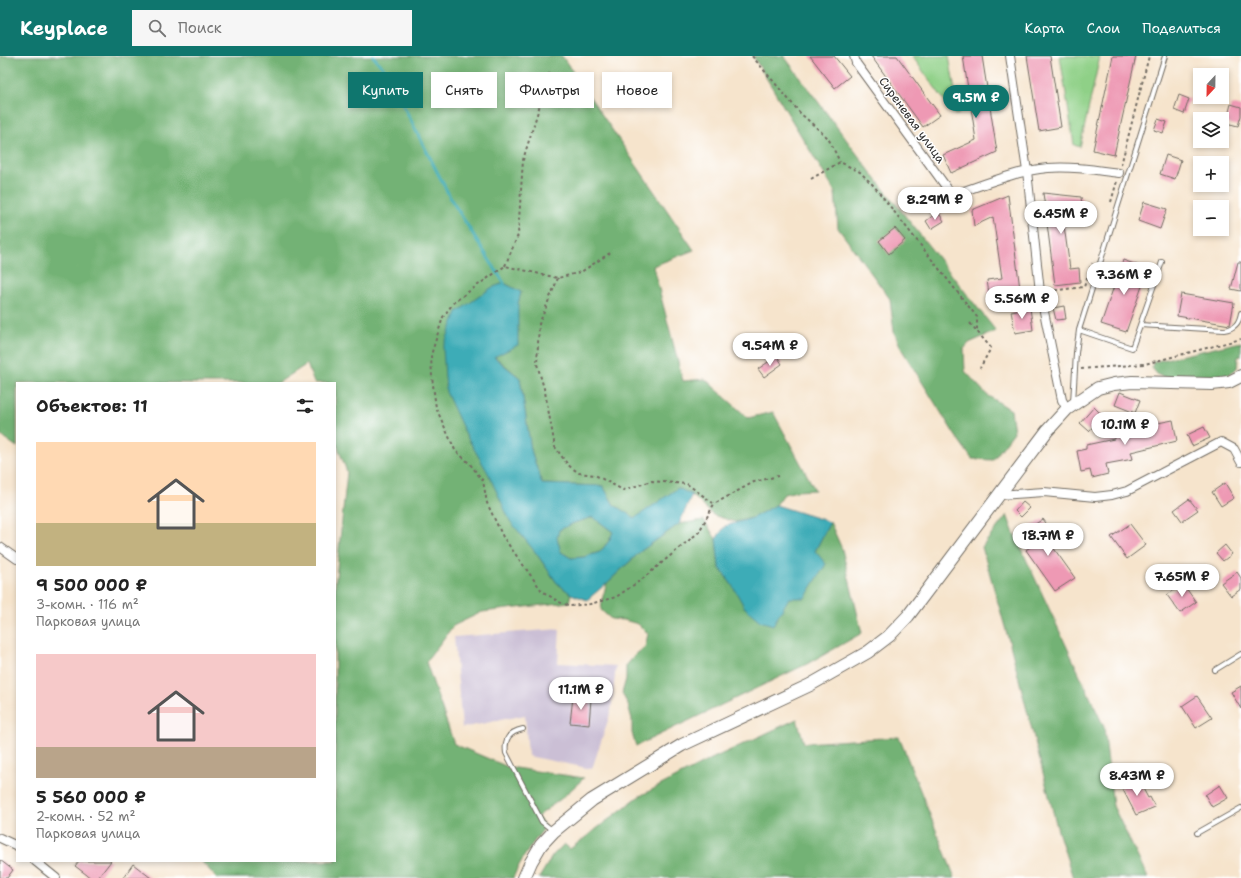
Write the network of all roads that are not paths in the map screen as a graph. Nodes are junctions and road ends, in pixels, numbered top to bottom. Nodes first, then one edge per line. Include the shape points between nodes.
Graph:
1 (854, 56) edge
2 (1010, 56) edge
3 (1166, 56) edge
4 (1027, 171) junction
5 (1119, 173) road end
6 (1162, 262) dead end
7 (1241, 313) edge
8 (1140, 325) junction
9 (1079, 330) junction
10 (1241, 376) edge
11 (1070, 407) junction
12 (1241, 462) edge
13 (998, 495) junction
14 (0, 547) edge
15 (16, 558) edge
16 (1241, 654) edge
17 (1215, 670) dead end
18 (523, 729) dead end
19 (1241, 808) edge
20 (554, 831) junction
21 (1197, 833) dead end
22 (0, 838) edge
23 (16, 846) edge
24 (36, 862) edge
25 (56, 878) edge
26 (524, 878) edge

1 - 4 street, Сиреневая улица via 856,63 952,195
2 - 4 street
3 - 9 lane
4 - 5 street, Сиреневая улица via 1068,168
4 - 11 street via 1040,292 1062,400
6 - 8 lane
7 - 8 lane via 1238,323 1231,329 1224,330
8 - 9 lane via 1132,348
9 - 11 lane
10 - 11 street via 1229,382 1212,384 1114,384 1098,388
11 - 13 street via 1046,431
12 - 13 street via 1234,449 1221,442 1127,491 1112,495 1095,497 1044,492
13 - 20 street via 908,616 889,636 868,652 810,685 682,746 592,800
14 - 15 street
16 - 17 lane
18 - 20 lane via 508,737 504,744 506,753 542,822
19 - 21 lane
20 - 26 street via 541,845
22 - 23 street
24 - 25 street

